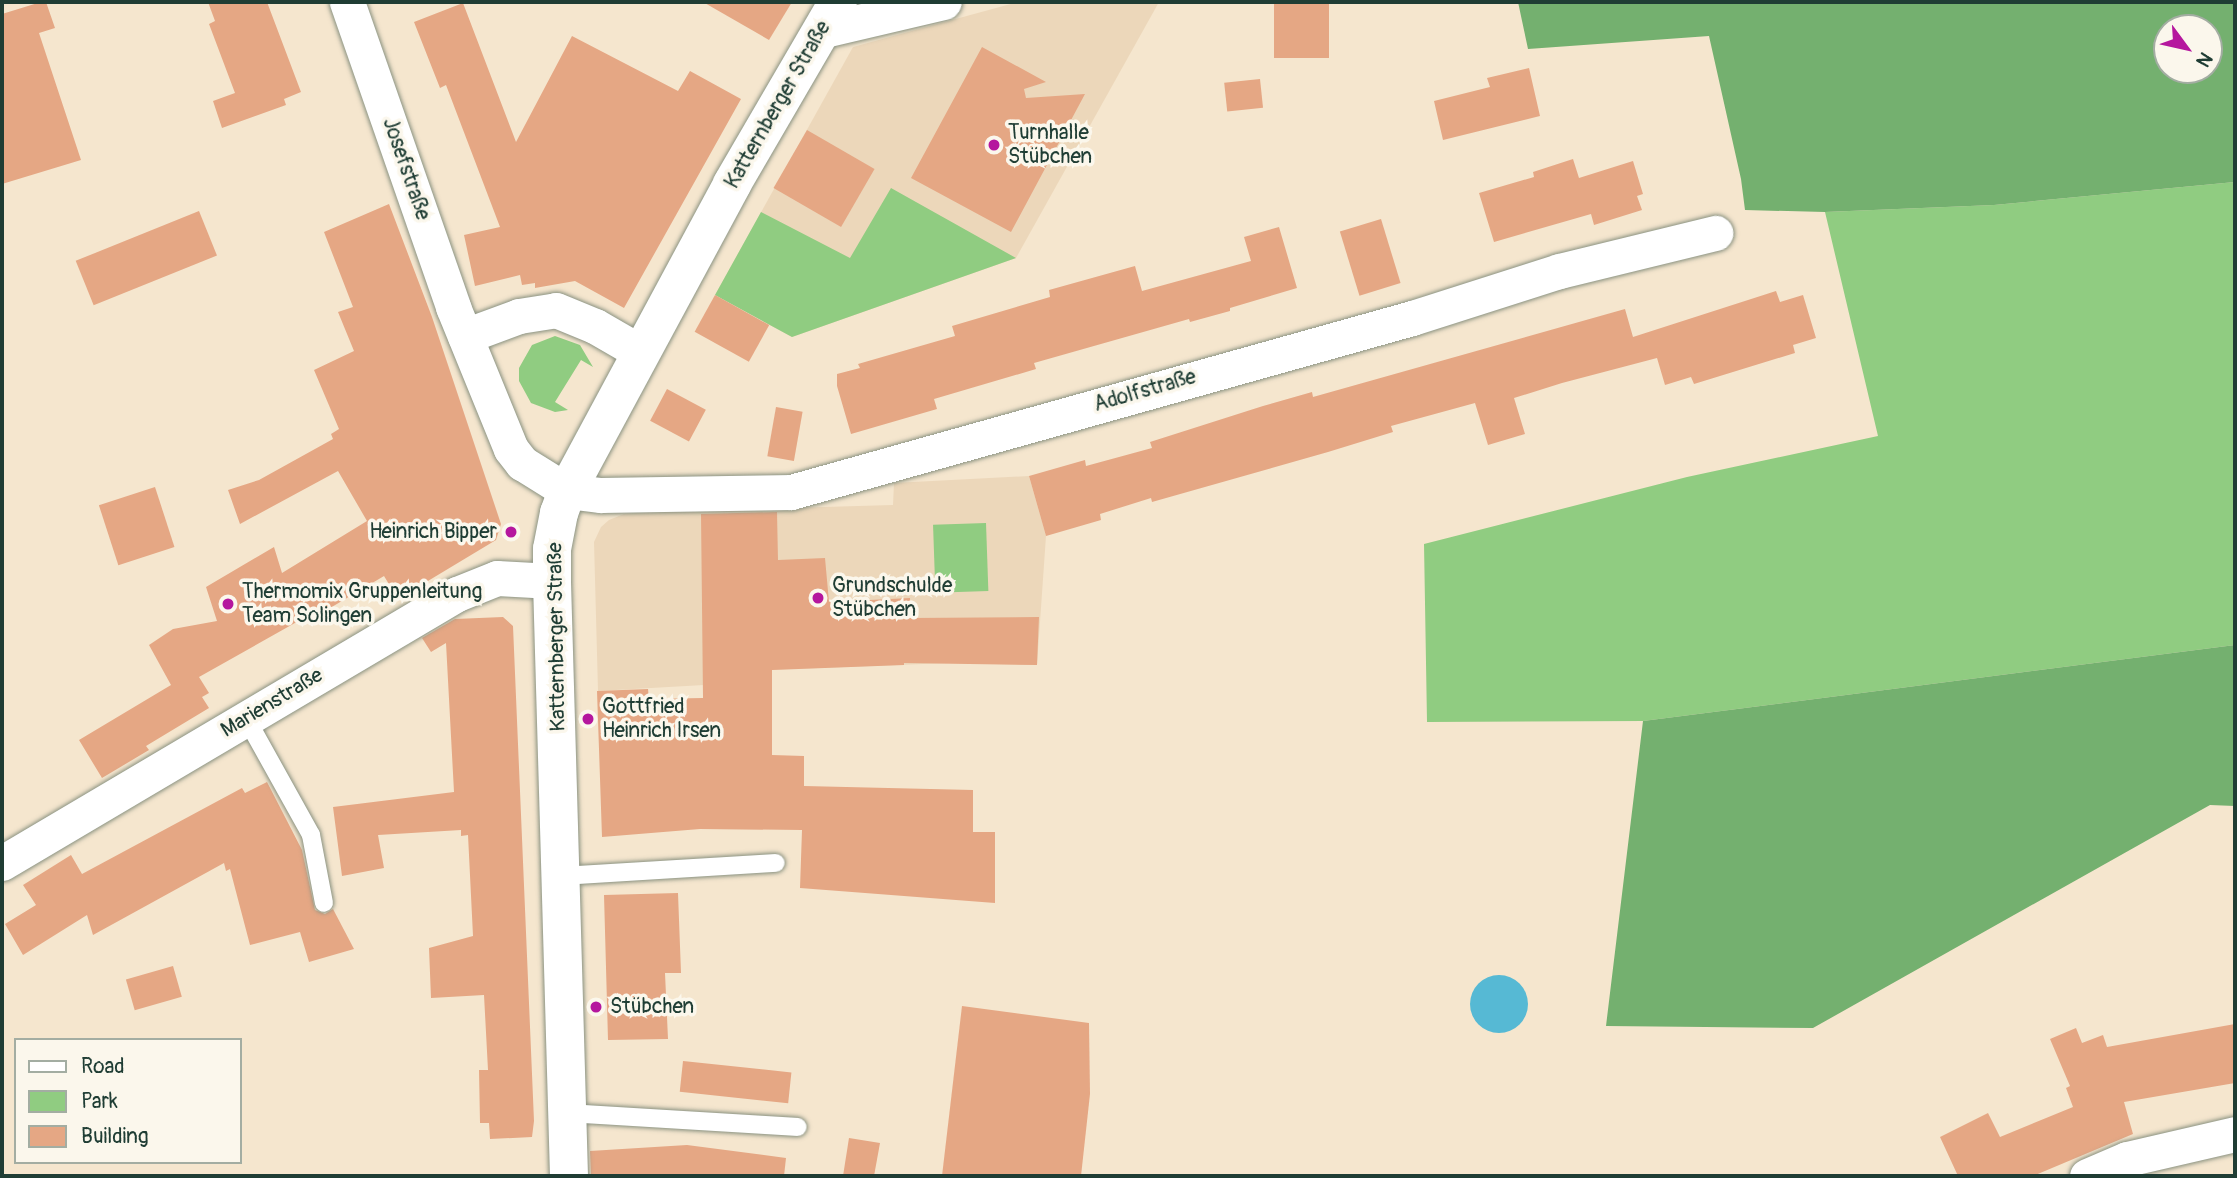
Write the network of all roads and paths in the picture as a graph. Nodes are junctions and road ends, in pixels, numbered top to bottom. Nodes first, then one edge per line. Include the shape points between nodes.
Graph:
1 (347, 2) edge
2 (944, 2) edge
3 (829, 16) edge
4 (1715, 233) dead end
5 (465, 336) junction
6 (640, 352) junction
7 (567, 491) junction
8 (552, 581) junction
9 (246, 718) junction
10 (2, 863) edge
11 (776, 863) dead end
12 (562, 876) junction
13 (324, 903) dead end
14 (568, 1113) junction
15 (798, 1126) dead end
16 (2235, 1134) edge
17 (569, 1176) edge
18 (2087, 1176) edge

1 - 5 street, Josefstraße
2 - 3 street
3 - 6 street, Katternberger Straße
4 - 7 street, Adolfstraße via 1559,271 1412,318 791,492 601,495
5 - 6 street via 519,316 556,310
5 - 7 street, Josefstraße via 511,449 522,463
6 - 7 street, Katternberger Straße
7 - 8 street, Katternberger Straße via 552,549
8 - 9 street, Marienstraße via 510,577 471,587
8 - 12 street, Katternberger Straße
9 - 10 street, Marienstraße
9 - 13 lane via 312,835
11 - 12 lane
12 - 14 street, Katternberger Straße
14 - 15 lane
14 - 17 street, Katternberger Straße
16 - 18 street via 2127,1159

